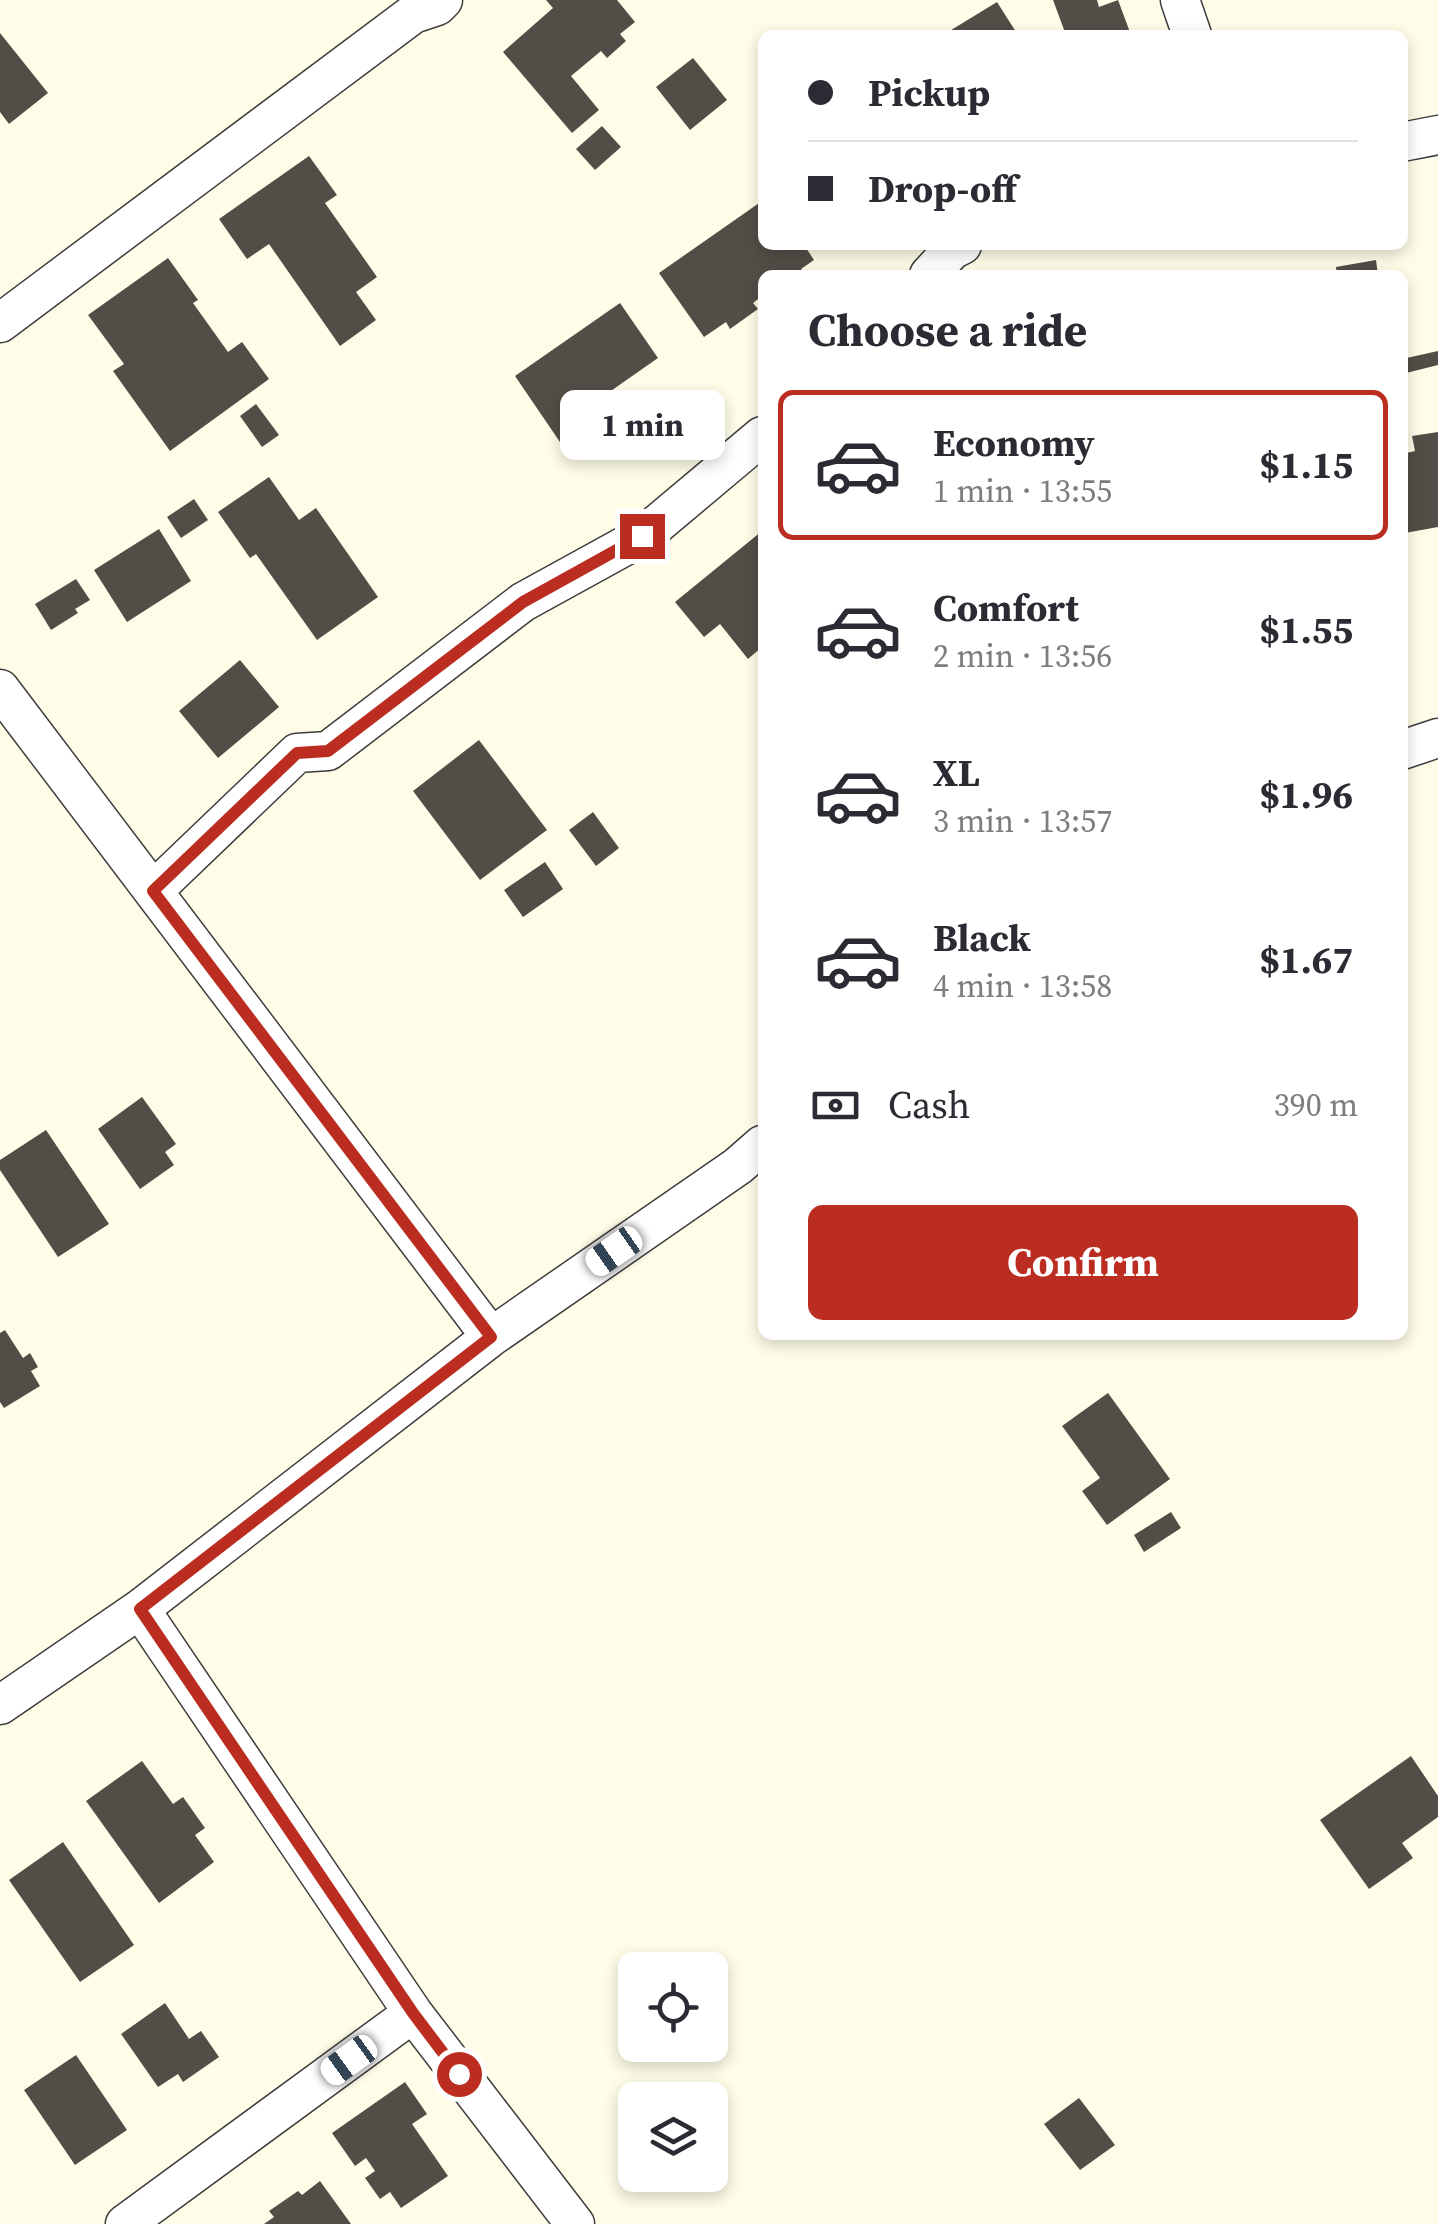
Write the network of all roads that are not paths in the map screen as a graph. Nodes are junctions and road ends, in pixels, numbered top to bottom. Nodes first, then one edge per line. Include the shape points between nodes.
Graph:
1 (443, 0) edge
2 (1180, 0) edge
3 (401, 9) edge
4 (1190, 30) edge
5 (1438, 135) edge
6 (1408, 141) edge
7 (952, 250) edge
8 (934, 270) edge
9 (0, 323) edge
10 (758, 439) edge
11 (0, 688) edge
12 (1438, 738) edge
13 (1408, 748) edge
14 (153, 891) junction
15 (758, 1148) edge
16 (491, 1337) junction
17 (140, 1609) junction
18 (0, 1705) edge
19 (413, 2013) junction
20 (125, 2224) edge
21 (575, 2224) edge

1 - 3 street
2 - 4 street
3 - 9 street
5 - 6 street
7 - 8 street
10 - 14 street via 642,536 523,602 328,751 297,753
11 - 14 street
12 - 13 street
14 - 16 street
15 - 16 street
16 - 17 street
17 - 18 street
17 - 19 street
19 - 20 street
19 - 21 street

